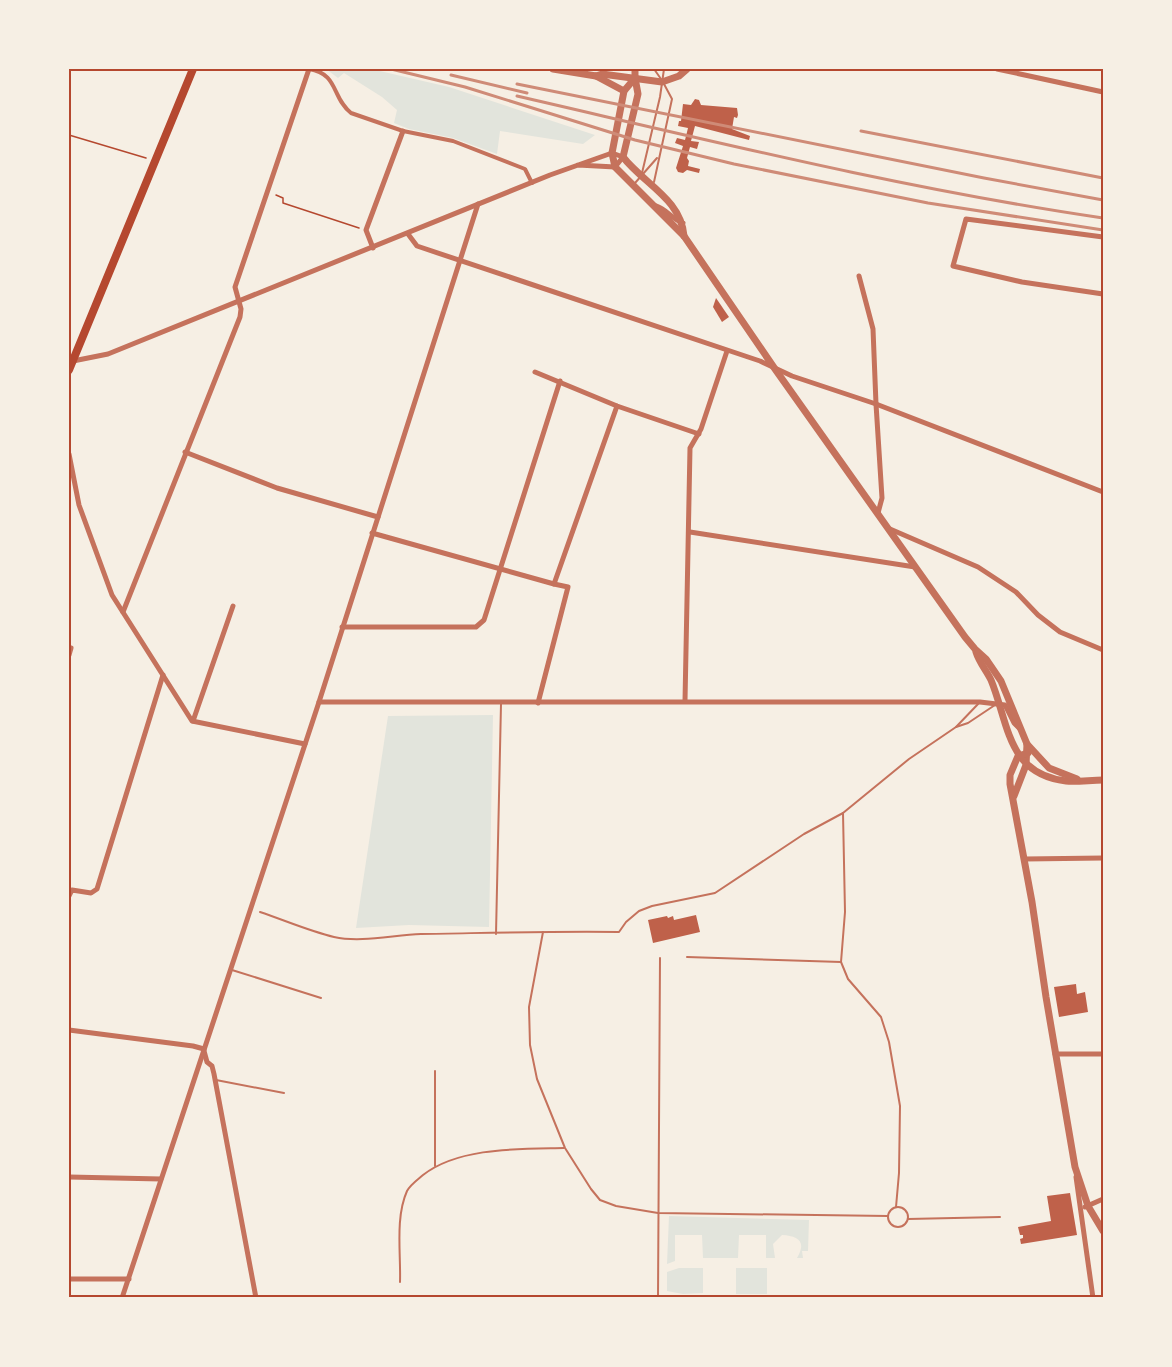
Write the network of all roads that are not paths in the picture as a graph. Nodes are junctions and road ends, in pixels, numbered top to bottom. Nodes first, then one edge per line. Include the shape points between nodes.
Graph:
1 (193, 69) edge
2 (309, 69) edge
3 (553, 69) edge
4 (635, 69) edge
5 (654, 69) edge
6 (664, 69) edge
7 (687, 69) edge
8 (997, 69) edge
9 (596, 76) junction
10 (635, 78) junction
11 (662, 82) junction
12 (624, 91) junction
13 (1103, 92) edge
14 (403, 131) junction
15 (612, 153) junction
16 (658, 156) junction
17 (623, 157) junction
18 (579, 165) junction
19 (615, 167) junction
20 (642, 176) junction
21 (532, 184) junction
22 (633, 185) junction
23 (653, 186) junction
24 (478, 204) junction
25 (654, 206) junction
26 (683, 223) junction
27 (408, 234) junction
28 (684, 236) junction
29 (1103, 237) edge
30 (373, 248) junction
31 (460, 261) junction
32 (860, 276) dead end
33 (1103, 294) edge
34 (239, 301) junction
35 (727, 351) junction
36 (71, 360) edge
37 (775, 369) junction
38 (69, 370) edge
39 (535, 372) dead end
40 (560, 381) junction
41 (876, 404) junction
42 (617, 406) junction
43 (699, 434) junction
44 (185, 452) junction
45 (69, 454) edge
46 (1103, 492) edge
47 (878, 513) junction
48 (378, 517) junction
49 (890, 529) junction
50 (690, 532) junction
51 (372, 533) junction
52 (915, 567) junction
53 (500, 570) junction
54 (554, 584) junction
55 (232, 606) dead end
56 (123, 612) junction
57 (342, 627) junction
58 (71, 648) dead end
59 (975, 649) junction
60 (1103, 650) edge
61 (69, 655) edge
62 (163, 675) junction
63 (685, 701) junction
64 (319, 702) junction
65 (980, 702) junction
66 (538, 703) junction
67 (998, 703) junction
68 (501, 704) junction
69 (192, 721) junction
70 (956, 727) junction
71 (1020, 729) junction
72 (305, 744) junction
73 (1027, 744) junction
74 (1028, 753) junction
75 (1016, 759) junction
76 (1026, 765) junction
77 (1049, 768) junction
78 (1080, 780) junction
79 (1103, 780) edge
80 (1014, 796) junction
81 (843, 813) junction
82 (1103, 858) edge
83 (1024, 859) junction
84 (69, 896) edge
85 (260, 912) dead end
86 (543, 931) junction
87 (496, 934) junction
88 (687, 957) dead end
89 (660, 958) dead end
90 (841, 962) junction
91 (231, 970) junction
92 (321, 998) dead end
93 (69, 1030) edge
94 (204, 1049) junction
95 (1055, 1054) junction
96 (1103, 1054) edge
97 (435, 1071) dead end
98 (216, 1080) junction
99 (284, 1093) dead end
100 (565, 1148) junction
101 (435, 1166) junction
102 (69, 1177) edge
103 (161, 1179) junction
104 (1103, 1199) edge
105 (896, 1207) junction
106 (1084, 1208) junction
107 (658, 1213) junction
108 (888, 1216) junction
109 (1000, 1217) dead end
110 (908, 1219) junction
111 (1103, 1231) edge
112 (69, 1278) edge
113 (129, 1279) junction
114 (400, 1282) dead end
115 (122, 1298) edge
116 (256, 1298) edge
117 (658, 1298) edge
118 (1093, 1298) edge

1 - 36 main road
2 - 14 street via 329,77 351,112
2 - 34 street via 235,286
3 - 9 street
4 - 10 street
5 - 11 lane
6 - 11 lane
7 - 11 street
8 - 13 street
9 - 10 street
9 - 12 street
10 - 11 street
10 - 12 street
10 - 17 street via 638,94
11 - 16 lane via 672,99
11 - 20 lane
12 - 15 street
14 - 21 street via 453,141 525,169
14 - 30 street via 366,230
15 - 17 street
15 - 18 street
15 - 19 street
16 - 20 lane
16 - 23 lane
17 - 19 street
17 - 20 street
18 - 19 street
18 - 21 street
19 - 22 street
20 - 22 lane
20 - 23 street
21 - 24 street
22 - 25 street
23 - 26 street
24 - 27 street
24 - 31 street
25 - 26 street
25 - 28 street
26 - 28 street
27 - 30 street
27 - 31 street via 417,246
28 - 37 street
29 - 33 street via 966,219 953,266 1022,282
30 - 34 street
31 - 35 street
31 - 48 street
32 - 41 street via 873,329
34 - 36 street via 108,354
34 - 44 street via 240,317
35 - 37 street
35 - 43 street
36 - 38 main road
37 - 41 street
37 - 47 street
39 - 40 street
40 - 42 street
40 - 53 street
41 - 46 street
41 - 47 street via 882,498
42 - 43 street
42 - 54 street
43 - 50 street via 690,448
44 - 48 street via 277,488
44 - 56 street
45 - 56 street via 79,505 112,595
47 - 49 street
48 - 51 street
49 - 52 street
49 - 60 street via 978,567 1016,592 1060,632
50 - 52 street
50 - 63 street
51 - 53 street
51 - 57 street
52 - 59 street
53 - 54 street
53 - 57 street via 484,620 476,627
54 - 66 street via 568,587
55 - 69 street
56 - 62 street
57 - 64 street
58 - 61 street
59 - 67 street
59 - 71 street via 1001,681
62 - 69 street
62 - 84 street via 97,889 91,893 72,890
63 - 65 street
63 - 66 street
64 - 68 street
64 - 72 street
65 - 67 street
65 - 70 lane
66 - 68 street
67 - 70 lane
67 - 71 street via 1005,705
67 - 75 street
68 - 87 lane
69 - 72 street
70 - 81 lane via 902,764
71 - 73 street
72 - 91 street
73 - 74 street
73 - 77 street
74 - 75 street
74 - 76 street
74 - 77 street
75 - 76 street
75 - 80 street via 1010,776
76 - 78 street via 1050,778
76 - 80 street
77 - 78 street
78 - 79 street
80 - 83 street
81 - 86 lane via 715,893 639,911 619,932
81 - 90 lane via 845,912
82 - 83 street
83 - 95 street
85 - 87 lane via 334,937 355,939
86 - 87 lane
86 - 100 lane via 529,1007 530,1045 537,1079
88 - 90 lane
89 - 107 lane
90 - 105 lane via 848,979 881,1017 889,1042 900,1106
91 - 92 lane
91 - 94 street
93 - 94 street
94 - 98 street
94 - 103 street
95 - 96 street
95 - 106 street
97 - 101 lane
98 - 99 lane
98 - 116 street
100 - 101 lane via 515,1149 457,1158
100 - 107 lane via 600,1200
101 - 114 lane via 408,1190 402,1208
102 - 103 street
103 - 113 street
104 - 106 street
105 - 108 lane
105 - 110 lane via 905,1210
106 - 111 street
106 - 118 street
107 - 108 lane
107 - 117 lane
108 - 110 lane via 895,1227 902,1227
109 - 110 lane
112 - 113 street
113 - 115 street

